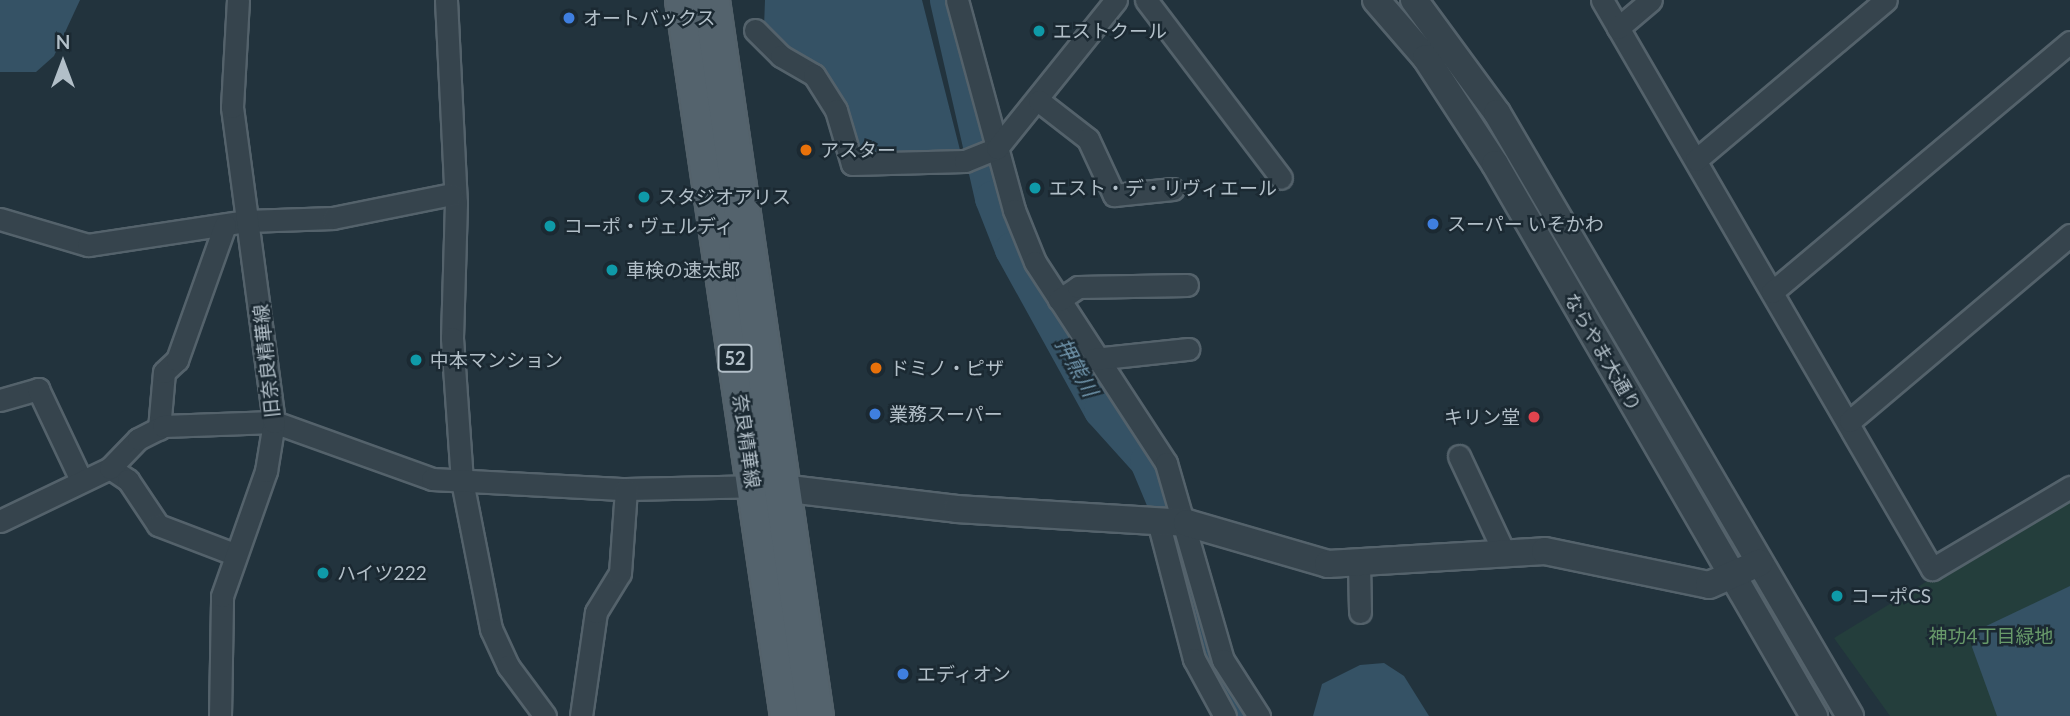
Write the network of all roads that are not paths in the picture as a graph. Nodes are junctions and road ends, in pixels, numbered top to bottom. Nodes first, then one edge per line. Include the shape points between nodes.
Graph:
1 (238, 0) edge
2 (446, 0) edge
3 (682, 0) edge
4 (711, 0) edge
5 (957, 0) edge
6 (1116, 0) edge
7 (1146, 0) edge
8 (1376, 0) edge
9 (1414, 0) edge
10 (1602, 0) edge
11 (1651, 0) edge
12 (1886, 0) edge
13 (1618, 28) junction
14 (755, 30) dead end
15 (2070, 42) edge
16 (1039, 101) junction
17 (997, 148) junction
18 (1696, 160) junction
19 (1281, 178) dead end
20 (1173, 189) dead end
21 (452, 194) junction
22 (0, 219) edge
23 (247, 221) junction
24 (225, 225) junction
25 (2070, 235) edge
26 (1187, 285) dead end
27 (1772, 292) junction
28 (1059, 300) junction
29 (1188, 349) dead end
30 (1094, 359) junction
31 (0, 400) edge
32 (1850, 421) junction
33 (274, 422) junction
34 (159, 429) junction
35 (1460, 456) dead end
36 (110, 468) junction
37 (81, 480) junction
38 (462, 481) junction
39 (768, 486) junction
40 (2070, 487) edge
41 (626, 489) junction
42 (0, 521) edge
43 (1158, 521) junction
44 (1187, 523) junction
45 (1504, 552) junction
46 (234, 554) junction
47 (1759, 562) junction
48 (1359, 563) junction
49 (1734, 574) junction
50 (1360, 612) dead end
51 (220, 716) edge
52 (545, 716) edge
53 (581, 716) edge
54 (788, 716) edge
55 (815, 716) edge
56 (1225, 716) edge
57 (1259, 716) edge
58 (1814, 716) edge
59 (1850, 716) edge

1 - 23 street, 旧奈良精華線 via 232,107
2 - 21 street
3 - 39 main road, 奈良精華線 / 52
4 - 39 main road, 奈良精華線 / 52
5 - 17 street
6 - 16 street
7 - 19 street
8 - 49 street, ならやま大通り via 1426,58 1495,164
9 - 47 street, ならやま大通り via 1497,113
10 - 13 street
11 - 13 street
12 - 18 street
13 - 18 street
14 - 17 street via 781,57 814,75 836,110 852,164 965,161
15 - 27 street
16 - 17 street
16 - 20 street via 1093,146 1115,195
17 - 28 street via 1035,262
18 - 27 street
21 - 23 street via 333,218
21 - 38 street via 452,338
22 - 24 street via 88,245
23 - 24 street
23 - 33 street, 旧奈良精華線
24 - 34 street via 177,360 164,372
25 - 32 street
26 - 28 street via 1078,287
27 - 32 street
28 - 30 street
29 - 30 street
30 - 44 street via 1166,463
31 - 37 street via 38,389
32 - 40 street via 1932,569
33 - 34 street
33 - 38 street via 404,472
33 - 46 street, 旧奈良精華線 via 266,471
34 - 36 street via 138,439
35 - 45 street
36 - 37 street
36 - 46 street via 128,480 158,525
37 - 42 street
38 - 41 street
38 - 52 street via 491,629 508,666
39 - 41 street
39 - 43 street via 957,509
39 - 54 main road, 奈良精華線 / 52
39 - 55 main road, 奈良精華線 / 52
41 - 53 street via 620,573 596,612
43 - 44 street
43 - 56 street via 1194,659
44 - 48 street via 1301,559
44 - 57 street via 1223,660
45 - 48 street via 1472,560
45 - 49 street via 1578,555 1709,586
46 - 51 street, 旧奈良精華線 via 219,616
47 - 49 street
47 - 59 street, ならやま大通り
48 - 50 street
49 - 58 street, ならやま大通り

